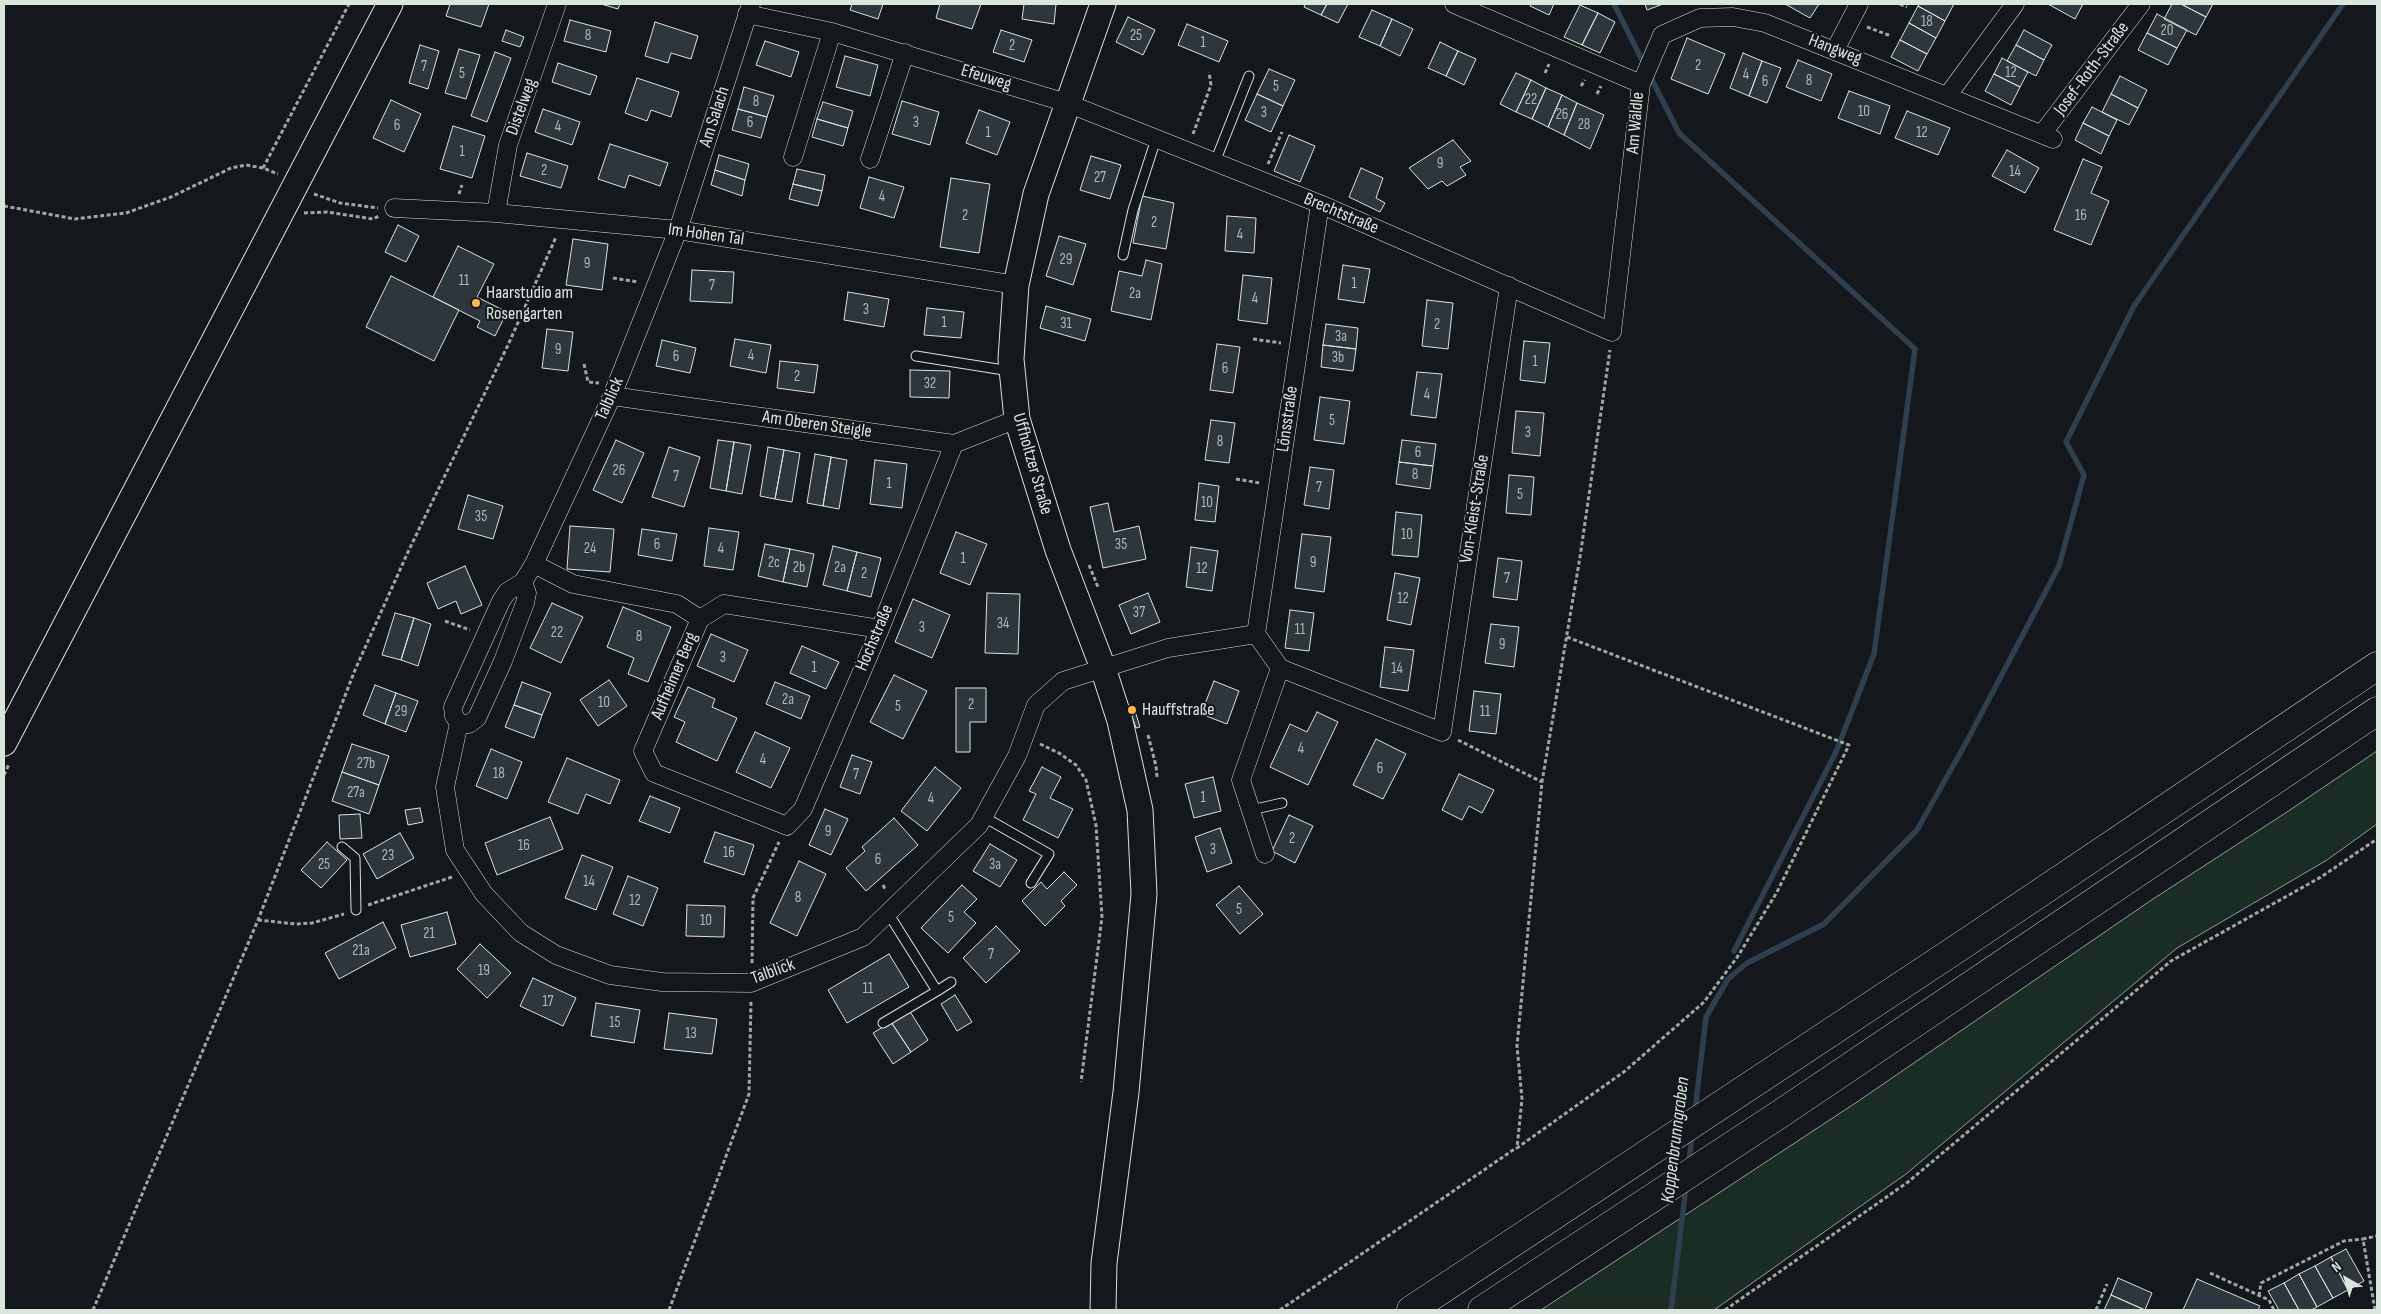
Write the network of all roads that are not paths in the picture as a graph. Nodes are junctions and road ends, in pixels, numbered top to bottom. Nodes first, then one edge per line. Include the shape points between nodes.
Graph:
1 (390, 4) edge
2 (557, 4) edge
3 (1103, 4) edge
4 (1454, 4) edge
5 (1859, 4) edge
6 (2015, 4) edge
7 (2141, 4) edge
8 (749, 9) edge
9 (832, 32) junction
10 (1835, 50) junction
11 (905, 53) junction
12 (1250, 76) dead end
13 (1641, 84) junction
14 (1948, 95) junction
15 (1067, 103) junction
16 (2048, 137) joint
17 (1156, 139) junction
18 (793, 157) dead end
19 (870, 159) dead end
20 (1215, 162) junction
21 (1320, 204) junction
22 (394, 208) dead end
23 (496, 214) junction
24 (678, 230) junction
25 (1123, 255) dead end
26 (1016, 285) junction
27 (1509, 286) junction
28 (1612, 332) joint
29 (916, 356) dead end
30 (1013, 372) junction
31 (614, 390) junction
32 (1017, 419) junction
33 (954, 444) junction
34 (534, 564) junction
35 (523, 582) junction
36 (700, 619) junction
37 (880, 629) junction
38 (1256, 634) junction
39 (2377, 666) edge
40 (1103, 668) junction
41 (1280, 668) junction
42 (2377, 711) edge
43 (459, 723) junction
44 (4, 743) edge
45 (1282, 803) dead end
46 (1251, 810) junction
47 (984, 817) junction
48 (787, 826) joint
49 (342, 847) dead end
50 (1265, 854) dead end
51 (1031, 883) dead end
52 (356, 910) dead end
53 (888, 913) junction
54 (951, 982) dead end
55 (937, 991) junction
56 (883, 1023) dead end
57 (1103, 1310) edge
58 (1411, 1310) edge
59 (1482, 1310) edge

1 - 44 street
2 - 23 street, Distelweg via 508,145
3 - 15 street, Uffholtzer Straße
4 - 13 street, Am Wäldle
5 - 10 street
6 - 14 street
7 - 16 street, Josef-Roth-Straße
8 - 9 street, Efeuweg
8 - 24 street, Am Salach
9 - 11 street, Efeuweg
9 - 18 street
10 - 13 street, Hangweg via 1765,24 1733,17 1700,18 1662,35
10 - 14 street, Hangweg
11 - 15 street, Efeuweg
11 - 19 street
12 - 20 lane
13 - 28 street, Am Wäldle
14 - 16 street, Hangweg
15 - 17 street, Brechtstraße
15 - 26 street, Uffholtzer Straße via 1036,194
17 - 20 street, Brechtstraße
17 - 25 lane via 1133,210
20 - 21 street, Brechtstraße
21 - 27 street, Brechtstraße
21 - 38 street, Lönsstraße
22 - 23 street, Im Hohen Tal
23 - 24 street, Im Hohen Tal
24 - 26 street, Im Hohen Tal
24 - 31 street, Talblick
26 - 30 street, Uffholtzer Straße
27 - 28 street, Brechtstraße
27 - 41 street, Von-Kleist-Straße via 1442,732
29 - 30 lane
30 - 32 street, Uffholtzer Straße
31 - 33 street, Am Oberen Steigle
31 - 34 street, Talblick
32 - 33 street, Am Oberen Steigle
32 - 40 street, Uffholtzer Straße via 1058,550
33 - 37 street, Hochstraße
34 - 35 street, Talblick
34 - 36 street via 573,584 677,604
35 - 43 street, Talblick via 507,592 484,635 453,707
35 - 43 street via 527,593 525,603 477,718 469,724
36 - 37 street, Aufheimer Berg via 724,604
36 - 48 street, Aufheimer Berg via 643,751 654,773
37 - 48 street, Hochstraße via 803,809
38 - 40 street via 1168,648
38 - 41 street
39 - 58 highway via 1967,943
40 - 47 street, Talblick via 1063,680 1036,705 1017,756
40 - 57 street, Uffholtzer Straße via 1122,729 1140,810 1144,894 1126,1092 1104,1263
41 - 46 street via 1241,780
42 - 59 highway via 1780,1114
43 - 53 street, Talblick via 445,787 455,850 484,894 521,932 556,956 610,975 662,982 751,983 863,937
45 - 46 lane
46 - 50 street
47 - 51 lane via 1049,854
47 - 53 street, Talblick
49 - 52 lane via 355,858
53 - 55 lane
54 - 55 lane
55 - 56 lane

